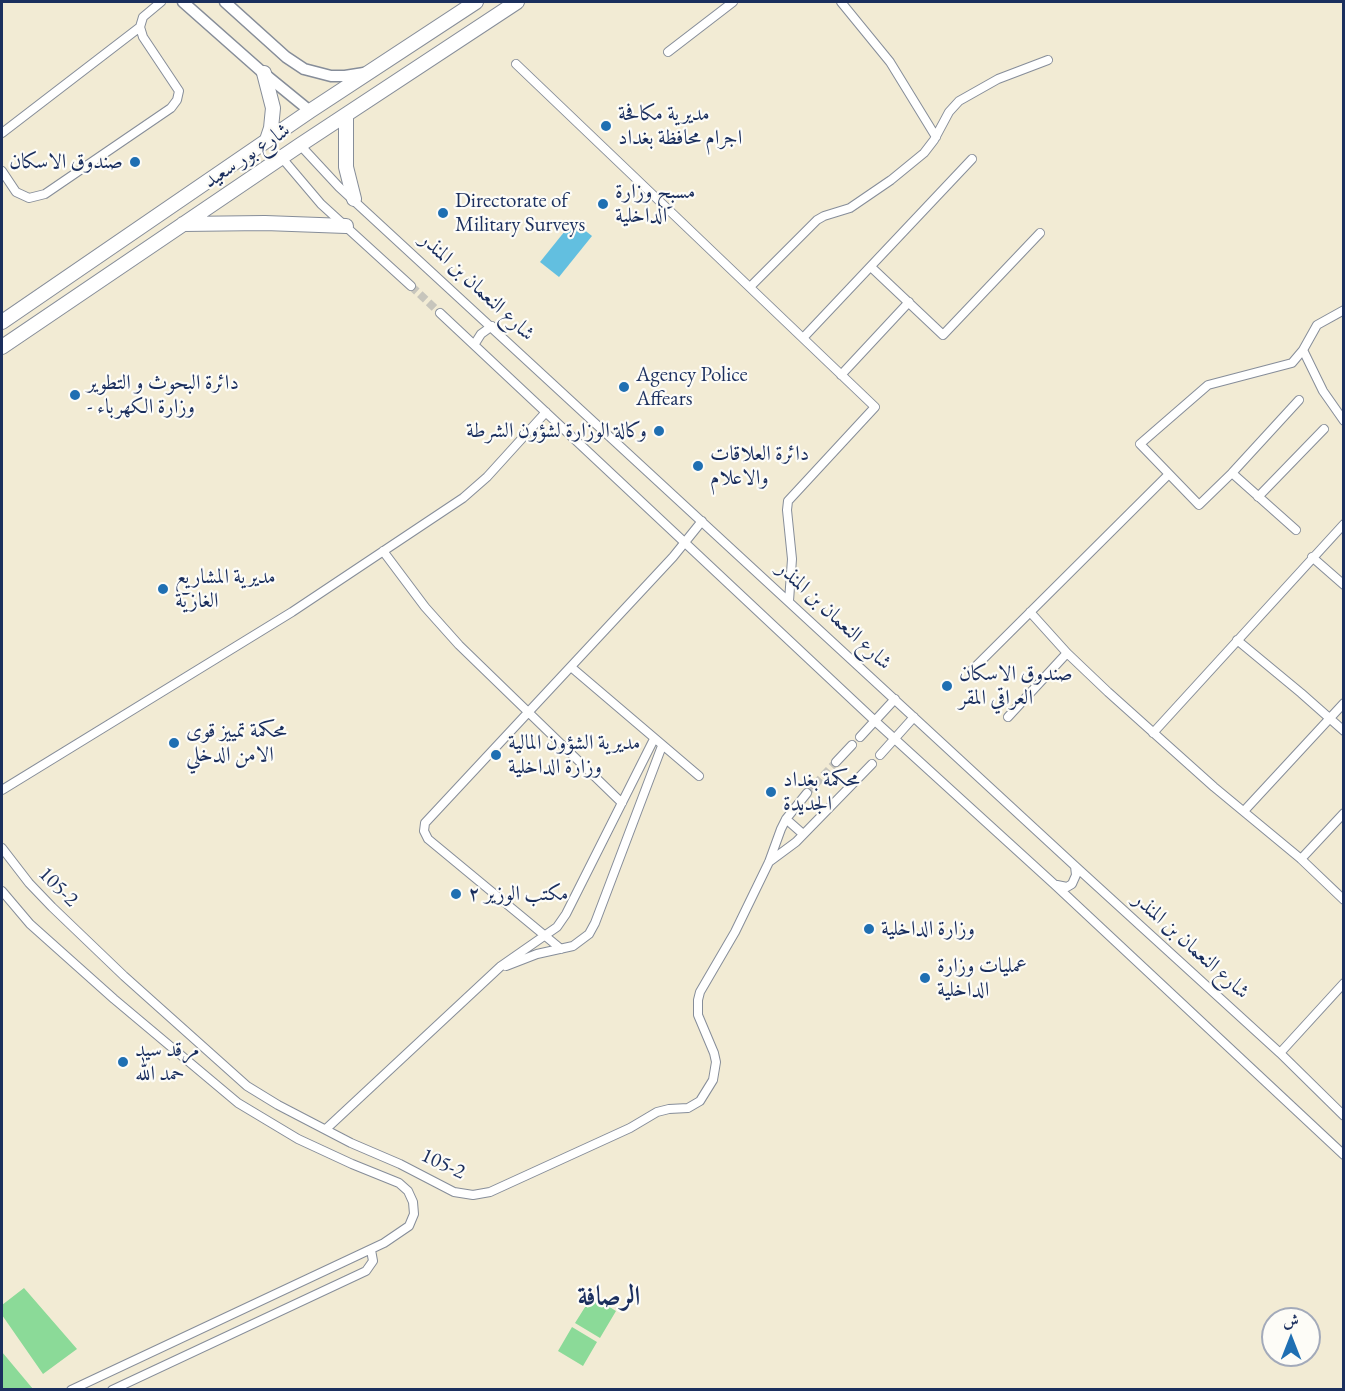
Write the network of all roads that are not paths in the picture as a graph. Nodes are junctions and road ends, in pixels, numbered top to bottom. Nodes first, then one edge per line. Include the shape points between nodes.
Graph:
1 (161, 2) edge
2 (183, 2) edge
3 (225, 2) edge
4 (476, 2) edge
5 (517, 2) edge
6 (734, 2) edge
7 (841, 2) edge
8 (140, 27) junction
9 (668, 52) dead end
10 (1048, 60) dead end
11 (516, 64) dead end
12 (376, 69) junction
13 (264, 73) junction
14 (310, 111) junction
15 (346, 116) junction
16 (2, 133) edge
17 (936, 137) junction
18 (267, 140) junction
19 (300, 145) junction
20 (282, 158) junction
21 (972, 159) dead end
22 (2, 171) edge
23 (354, 199) junction
24 (183, 224) junction
25 (346, 226) junction
26 (1040, 233) dead end
27 (871, 267) junction
28 (411, 286) tunnel mouth
29 (750, 287) junction
30 (909, 302) junction
31 (1344, 310) edge
32 (440, 314) tunnel mouth
33 (2, 322) edge
34 (492, 326) junction
35 (803, 338) junction
36 (474, 345) junction
37 (2, 347) edge
38 (1303, 350) junction
39 (841, 375) junction
40 (1299, 400) dead end
41 (546, 412) junction
42 (1344, 421) edge
43 (1324, 429) dead end
44 (1232, 473) junction
45 (1168, 475) junction
46 (1258, 497) junction
47 (702, 521) junction
48 (1344, 524) edge
49 (1296, 530) dead end
50 (685, 541) junction
51 (383, 551) junction
52 (1312, 557) junction
53 (1344, 585) edge
54 (789, 601) junction
55 (1030, 612) junction
56 (1237, 640) junction
57 (1067, 653) junction
58 (571, 667) junction
59 (971, 671) dead end
60 (895, 699) junction
61 (1344, 703) edge
62 (528, 712) junction
63 (914, 717) junction
64 (1008, 717) dead end
65 (1329, 718) junction
66 (875, 721) junction
67 (1344, 731) edge
68 (1154, 733) junction
69 (860, 737) dead end
70 (654, 739) junction
71 (895, 739) junction
72 (852, 745) dead end
73 (662, 746) junction
74 (880, 755) dead end
75 (836, 762) tunnel mouth
76 (872, 764) dead end
77 (699, 776) dead end
78 (2, 789) edge
79 (807, 793) tunnel mouth
80 (622, 803) junction
81 (1244, 810) junction
82 (1344, 813) edge
83 (786, 819) junction
84 (803, 834) junction
85 (2, 848) edge
86 (1300, 860) junction
87 (769, 862) junction
88 (1075, 866) junction
89 (1054, 884) junction
90 (2, 891) edge
91 (1344, 900) edge
92 (546, 937) junction
93 (561, 950) junction
94 (493, 974) junction
95 (1344, 983) edge
96 (1280, 1053) junction
97 (1344, 1116) edge
98 (326, 1129) junction
99 (1344, 1155) edge
100 (371, 1250) junction
101 (184, 1338) junction
102 (191, 1353) junction
103 (71, 1389) edge
104 (112, 1389) edge

1 - 8 street via 143,17
2 - 13 street
3 - 12 street via 304,69 345,76
4 - 12 main road, شارع بور سعيد
5 - 15 main road, شارع بور سعيد
6 - 9 street
7 - 17 street via 890,62
8 - 16 street
8 - 22 street via 179,91 171,108 45,194 29,198 16,192
10 - 17 street via 998,79 959,101
11 - 29 street
12 - 14 main road, شارع بور سعيد
13 - 14 street
13 - 18 main road via 273,108
14 - 18 main road, شارع بور سعيد
15 - 19 main road, شارع بور سعيد
15 - 23 main road via 346,158
17 - 29 street via 924,153 891,180 850,208 818,220
18 - 33 main road, شارع بور سعيد
19 - 20 main road, شارع بور سعيد
19 - 23 street, شارع النعمان بن المنذر
20 - 24 main road, شارع بور سعيد
20 - 25 street via 307,190
21 - 27 street
23 - 34 street, شارع النعمان بن المنذر
24 - 25 main road
24 - 37 main road, شارع بور سعيد
25 - 28 street
26 - 30 street via 943,336
27 - 30 street
27 - 35 street
29 - 35 street
30 - 39 street
31 - 38 street via 1317,325
32 - 36 street
34 - 36 street
34 - 47 street, شارع النعمان بن المنذر
35 - 39 street
36 - 41 street
38 - 42 street via 1323,391
38 - 45 street via 1292,363 1208,385 1140,444
39 - 54 street via 875,407 788,501 792,559
40 - 44 street
41 - 50 street
41 - 51 street via 480,485
43 - 46 street
44 - 45 street via 1199,505
44 - 46 street
45 - 55 street
46 - 49 street
47 - 50 street
47 - 54 street, شارع النعمان بن المنذر
48 - 52 street
50 - 58 street
50 - 66 street
51 - 62 street via 436,620
51 - 78 street
52 - 53 street
52 - 56 street
54 - 60 street, شارع النعمان بن المنذر
55 - 57 street
55 - 59 street
56 - 65 street
56 - 68 street
57 - 64 street
57 - 68 street
58 - 62 street
58 - 70 street
60 - 63 street, شارع النعمان بن المنذر
60 - 66 street
61 - 65 street
62 - 80 street
62 - 92 street via 427,819 424,831 428,839
63 - 71 street
63 - 88 street, شارع النعمان بن المنذر
65 - 67 street
65 - 81 street
66 - 69 street
66 - 71 street
68 - 81 street
70 - 73 street
70 - 80 street
71 - 74 street
71 - 89 street
72 - 75 street
73 - 77 street
73 - 93 street via 592,929 579,943
76 - 84 street, 105-2
79 - 83 street, 105-2
80 - 92 street via 566,914
81 - 86 street
82 - 86 street
83 - 84 street
83 - 87 street, 105-2
84 - 87 street, 105-2
85 - 98 street, 105-2 via 40,896 235,1076 278,1105
86 - 91 street
87 - 98 street, 105-2 via 700,992 698,1015 714,1053 716,1071 695,1105 657,1112 495,1189 473,1195 454,1192
88 - 89 street via 1072,884 1064,888
88 - 96 street, شارع النعمان بن المنذر
89 - 99 street
90 - 100 street via 30,924 238,1103 298,1139 404,1186 413,1202 409,1226
92 - 93 street
92 - 94 street
93 - 94 street via 525,958
94 - 98 street
95 - 96 street
96 - 97 street, شارع النعمان بن المنذر
100 - 101 street
100 - 102 street via 373,1261 366,1271
101 - 102 street
101 - 103 street
102 - 104 street

